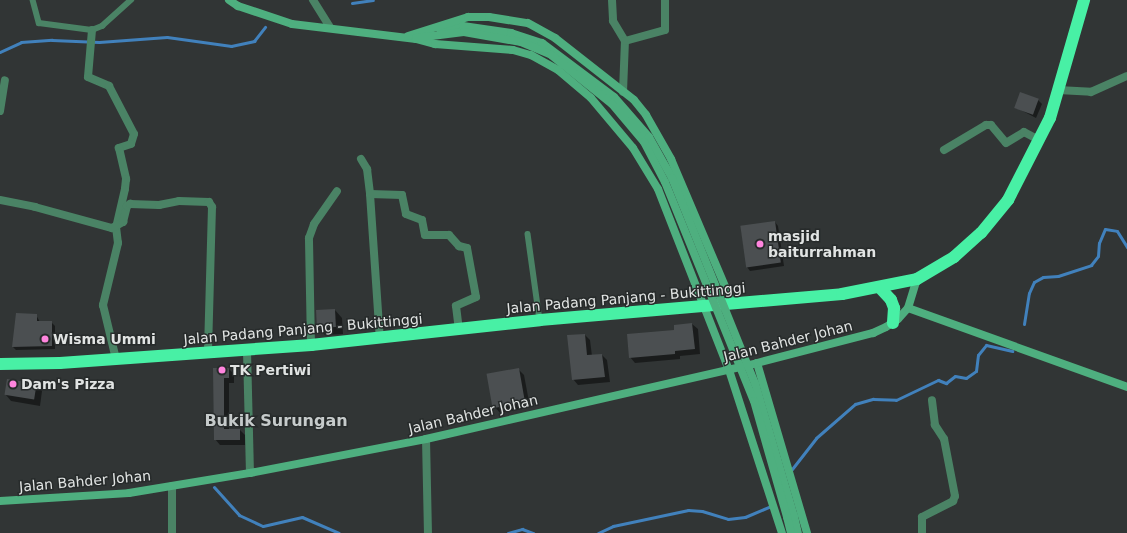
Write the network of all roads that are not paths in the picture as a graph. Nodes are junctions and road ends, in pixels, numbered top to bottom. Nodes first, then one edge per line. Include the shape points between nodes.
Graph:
1 (33, 0) edge
2 (131, 0) edge
3 (229, 0) edge
4 (313, 0) edge
5 (612, 0) edge
6 (664, 0) edge
7 (1084, 0) edge
8 (330, 27) junction
9 (463, 29) junction
10 (92, 30) junction
11 (423, 31) junction
12 (403, 37) junction
13 (416, 39) junction
14 (625, 41) junction
15 (1127, 76) edge
16 (5, 80) dead end
17 (1058, 90) junction
18 (623, 92) junction
19 (0, 111) edge
20 (1039, 140) junction
21 (944, 150) dead end
22 (362, 159) dead end
23 (337, 191) dead end
24 (370, 194) junction
25 (0, 200) edge
26 (116, 227) junction
27 (528, 234) dead end
28 (917, 279) junction
29 (880, 288) junction
30 (732, 303) junction
31 (703, 305) junction
32 (908, 308) junction
33 (540, 320) junction
34 (893, 323) junction
35 (459, 329) junction
36 (380, 338) junction
37 (311, 345) junction
38 (247, 351) junction
39 (208, 353) junction
40 (116, 359) junction
41 (756, 363) junction
42 (0, 364) edge
43 (729, 370) junction
44 (1127, 387) edge
45 (932, 400) dead end
46 (426, 439) junction
47 (250, 473) junction
48 (172, 486) junction
49 (0, 501) edge
50 (790, 516) junction
51 (172, 533) edge
52 (428, 533) edge
53 (782, 533) edge
54 (791, 533) edge
55 (798, 533) edge
56 (807, 533) edge
57 (922, 533) edge

1 - 10 lane via 39,23
2 - 10 lane via 102,26
3 - 8 main road via 238,6 292,24
4 - 8 street
5 - 14 street via 613,21
6 - 14 street via 665,30
7 - 17 highway, Jalan Padang Panjang - Bukittinggi
8 - 12 main road
9 - 11 main road
9 - 13 main road
9 - 50 main road, bridge via 512,33 542,43 614,96 648,136 672,178 755,383
10 - 26 street via 88,77 109,86 134,134 131,144 119,148 126,178
11 - 12 main road
11 - 18 main road via 468,17 489,17 528,24 555,38
12 - 13 main road
13 - 31 main road via 435,44 513,50 531,55 558,70 591,98 634,148 658,189
14 - 18 street
15 - 17 street via 1091,92
16 - 19 street
17 - 20 highway, Jalan Padang Panjang - Bukittinggi via 1050,118
18 - 30 main road via 646,115 671,159
20 - 21 street via 1024,132 1006,143 991,125 986,124
20 - 28 highway, Jalan Padang Panjang - Bukittinggi via 1008,200 981,233 954,257
22 - 24 street via 367,169
23 - 37 street via 314,224 309,238
24 - 35 street via 402,195 406,214 422,220 425,235 449,235 458,246 467,248 476,297 456,306
24 - 36 street
25 - 26 street
26 - 39 street via 123,222 127,206 130,204 159,205 179,201 211,204
26 - 40 street via 119,236 103,305
27 - 33 lane
28 - 29 highway, Jalan Padang Panjang - Bukittinggi
28 - 32 main road, Jalan Bahder Johan
29 - 30 highway, Jalan Padang Panjang - Bukittinggi via 842,294
29 - 34 highway via 891,300 894,308
30 - 31 highway, Jalan Padang Panjang - Bukittinggi
31 - 33 highway, Jalan Padang Panjang - Bukittinggi
31 - 43 main road
32 - 34 main road, Jalan Bahder Johan
32 - 44 main road
33 - 35 highway, Jalan Padang Panjang - Bukittinggi
34 - 41 main road, Jalan Bahder Johan via 873,333
35 - 36 highway, Jalan Padang Panjang - Bukittinggi
36 - 37 highway, Jalan Padang Panjang - Bukittinggi
37 - 38 highway, Jalan Padang Panjang - Bukittinggi
38 - 39 highway, Jalan Padang Panjang - Bukittinggi
38 - 47 street
39 - 40 highway, Jalan Padang Panjang - Bukittinggi
40 - 42 highway, Jalan Padang Panjang - Bukittinggi
41 - 43 main road, Jalan Bahder Johan
41 - 56 main road
43 - 46 main road, Jalan Bahder Johan
43 - 53 main road
45 - 57 street via 935,425 944,438 955,496 953,501 922,517
46 - 47 main road, Jalan Bahder Johan
46 - 52 street
47 - 48 main road, Jalan Bahder Johan
48 - 49 main road, Jalan Bahder Johan via 129,493
48 - 51 street
50 - 54 main road
50 - 55 main road

